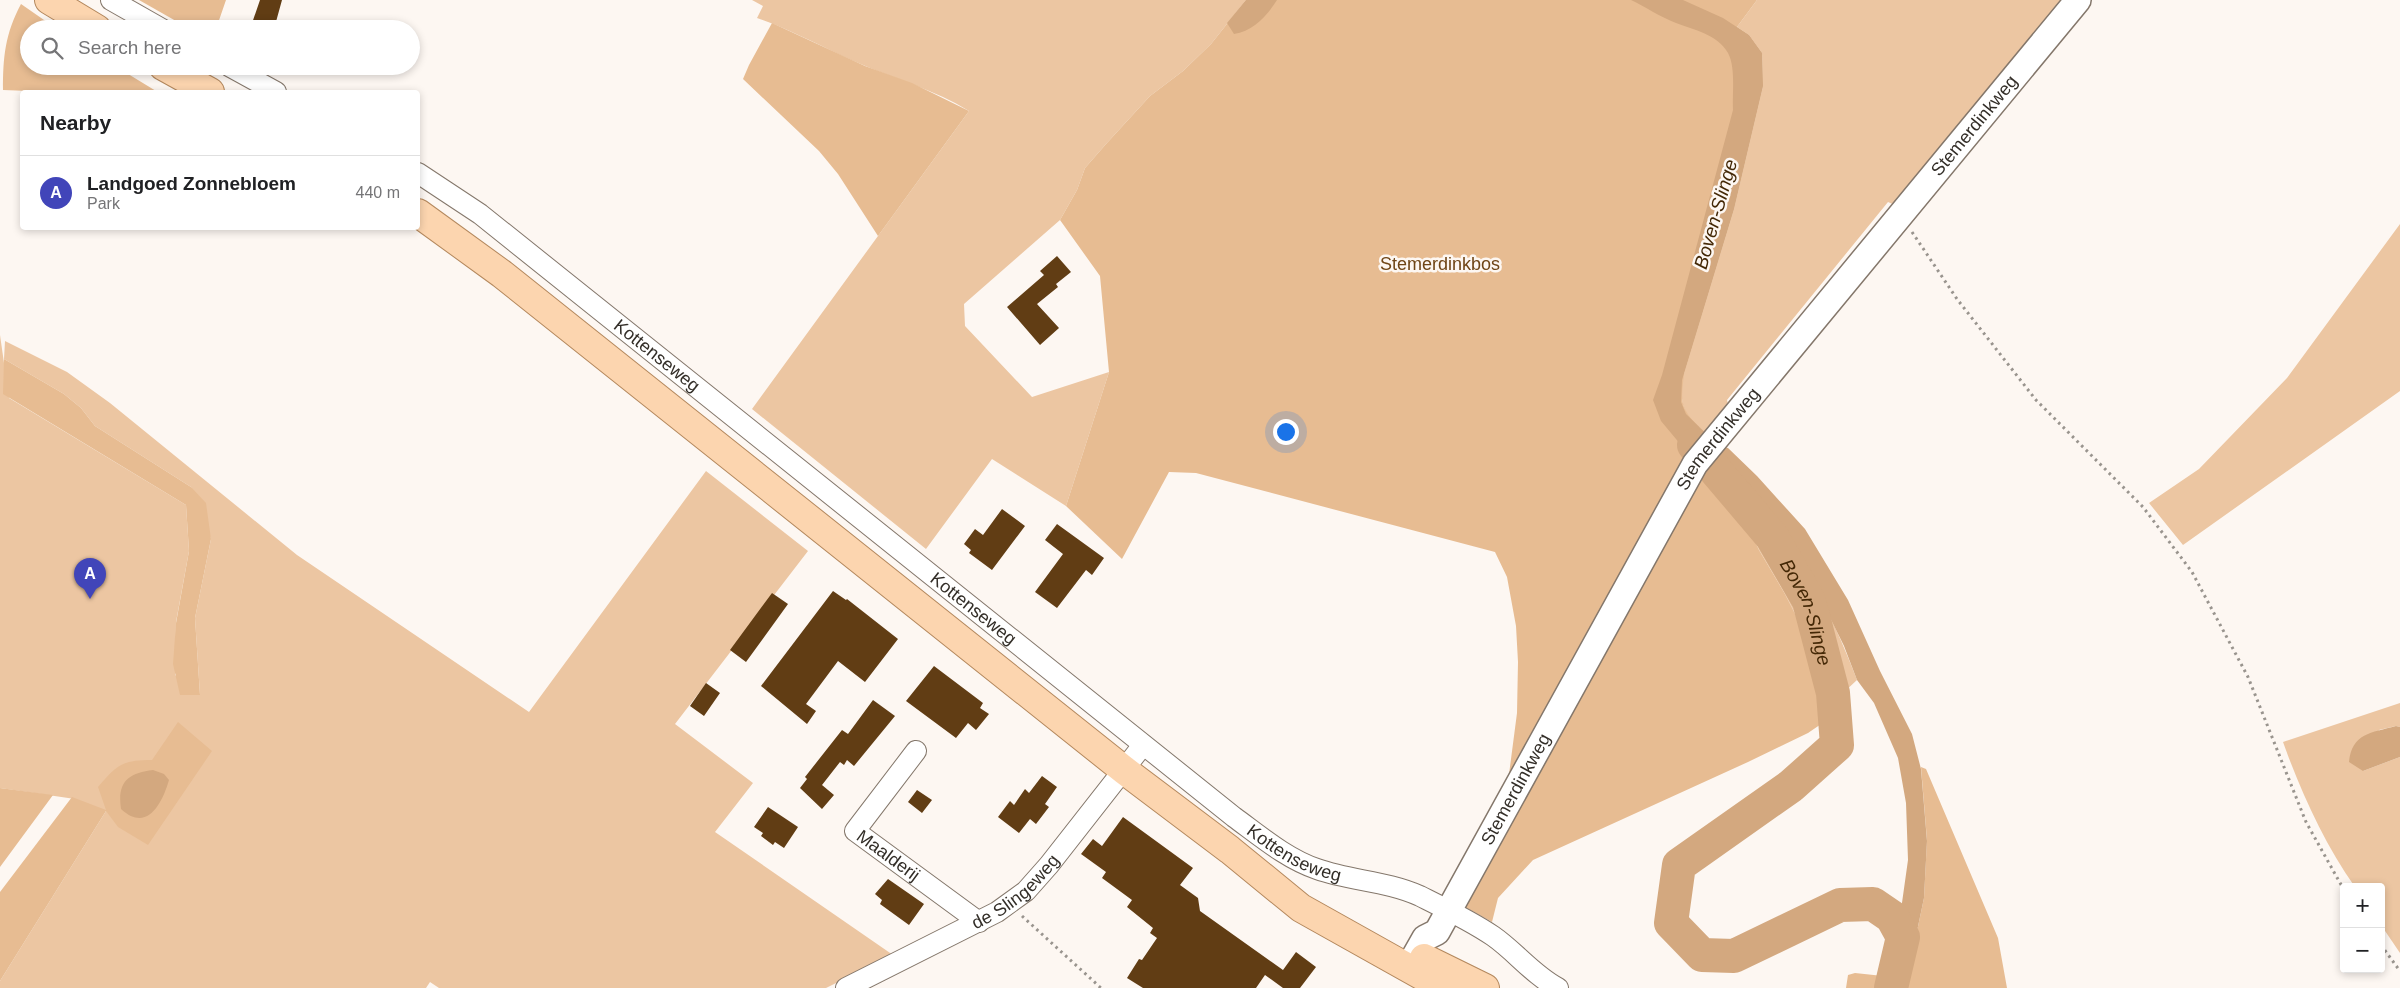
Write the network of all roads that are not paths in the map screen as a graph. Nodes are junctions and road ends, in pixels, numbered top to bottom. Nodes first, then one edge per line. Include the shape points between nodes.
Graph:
1 (49, 0) edge
2 (111, 0) edge
3 (2078, 0) edge
4 (82, 20) edge
5 (146, 20) edge
6 (179, 75) edge
7 (245, 75) edge
8 (206, 90) edge
9 (272, 90) edge
10 (420, 175) edge
11 (420, 214) edge
12 (873, 530) junction
13 (854, 553) junction
14 (1143, 745) junction
15 (916, 751) dead end
16 (1124, 770) junction
17 (979, 922) junction
18 (1443, 922) junction
19 (1425, 970) edge
20 (846, 988) edge
21 (1485, 988) edge
22 (1558, 988) edge

1 - 4 main road
2 - 5 street
3 - 18 street, Stemerdinkweg via 1695,464
6 - 8 main road
7 - 9 street
10 - 12 street, Kottenseweg via 480,214
11 - 13 main road, Kottenseweg via 502,274
12 - 13 street
12 - 14 street, Kottenseweg
13 - 16 main road, Kottenseweg
14 - 16 street, de Slingeweg
14 - 18 street, Kottenseweg via 1234,818 1289,856 1338,876 1394,886
15 - 17 street, Maalderij via 855,831
16 - 17 street, de Slingeweg via 1026,891
16 - 19 main road, Kottenseweg via 1230,850
17 - 20 street, de Slingeweg
18 - 19 street, Stemerdinkweg via 1440,946
18 - 22 street, Kottenseweg via 1494,937
19 - 21 main road, Kottenseweg

